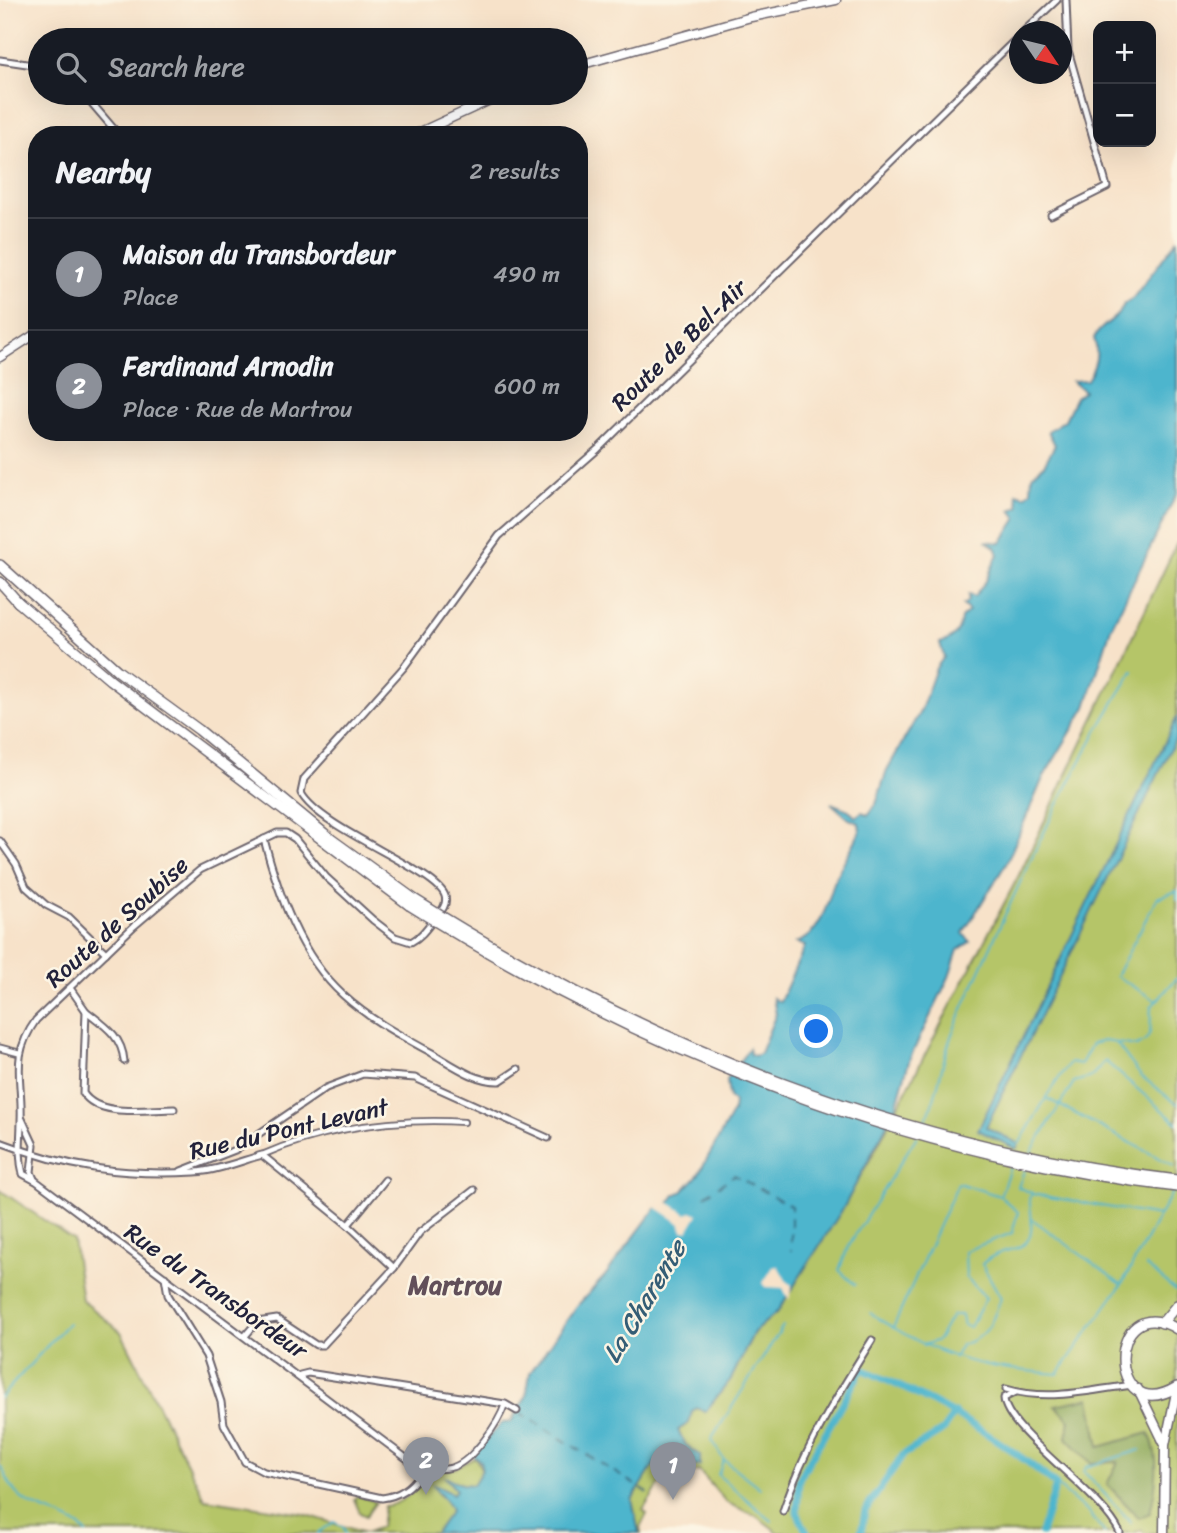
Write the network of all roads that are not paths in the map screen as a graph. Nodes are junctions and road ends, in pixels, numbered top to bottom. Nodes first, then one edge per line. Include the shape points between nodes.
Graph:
1 (836, 0) edge
2 (1057, 0) edge
3 (1066, 0) edge
4 (1034, 21) edge
5 (1009, 45) edge
6 (0, 60) edge
7 (588, 63) edge
8 (28, 64) edge
9 (93, 105) edge
10 (479, 105) edge
11 (111, 126) edge
12 (434, 126) edge
13 (1051, 215) dead end
14 (28, 339) edge
15 (0, 357) edge
16 (0, 565) edge
17 (0, 584) edge
18 (264, 839) junction
19 (0, 841) edge
20 (411, 902) junction
21 (106, 953) junction
22 (70, 988) junction
23 (86, 1011) junction
24 (1, 1047) edge
25 (19, 1053) junction
26 (124, 1061) dead end
27 (518, 1069) dead end
28 (174, 1108) dead end
29 (22, 1119) junction
30 (464, 1122) dead end
31 (548, 1138) dead end
32 (0, 1142) edge
33 (18, 1149) junction
34 (34, 1154) junction
35 (262, 1155) junction
36 (181, 1171) junction
37 (385, 1180) dead end
38 (1177, 1180) edge
39 (36, 1181) junction
40 (1177, 1187) edge
41 (474, 1190) dead end
42 (348, 1225) junction
43 (394, 1268) junction
44 (165, 1277) junction
45 (1177, 1305) edge
46 (1162, 1323) junction
47 (1177, 1329) edge
48 (245, 1336) junction
49 (872, 1340) dead end
50 (300, 1375) junction
51 (1135, 1387) junction
52 (1177, 1387) edge
53 (1006, 1389) dead end
54 (1016, 1392) junction
55 (505, 1404) junction
56 (517, 1410) dead end
57 (1165, 1445) junction
58 (420, 1470) junction
59 (783, 1511) dead end
60 (1120, 1533) edge
61 (1164, 1533) edge

1 - 7 main road via 726,23
2 - 4 street, Route de Bel-Air
3 - 13 street via 1068,50 1107,187
5 - 18 street, Route de Bel-Air via 598,450 499,536 404,667 304,779 303,797 325,816 444,892 443,907 419,938 402,941 326,877 289,835 277,833
6 - 8 street
9 - 11 street
10 - 12 main road
14 - 15 main road
16 - 20 main road via 118,671 199,730
17 - 20 main road via 110,680
18 - 21 street, Route de Soubise via 200,870
18 - 27 street via 295,928 342,994 392,1031 475,1077 500,1081
19 - 21 street via 26,887 69,917
20 - 38 main road, bridge via 584,998 760,1075 873,1114 975,1142 1077,1165
20 - 40 main road, bridge via 559,993 761,1084 962,1147 1052,1168
21 - 22 street, Route de Soubise
22 - 23 street
22 - 25 street, Route de Soubise via 36,1020
23 - 26 street via 115,1034 123,1046
23 - 28 street via 83,1093 89,1102 101,1108
24 - 25 street
25 - 29 street
29 - 33 street
29 - 34 street
30 - 35 street, Rue du Pont Levant via 380,1122 288,1144
31 - 36 street via 415,1078 363,1074 326,1088 235,1150
32 - 33 street, Rue du Pont Levant
33 - 34 street, Rue du Pont Levant
33 - 39 street, Rue du Transbordeur via 23,1174
34 - 36 street, Rue du Pont Levant via 93,1170
34 - 39 street via 31,1172
35 - 36 street, Rue du Pont Levant via 194,1172
35 - 42 street
37 - 42 street
39 - 44 street, Rue du Transbordeur
41 - 43 street via 420,1232
42 - 43 street
43 - 48 street via 323,1345 277,1319 257,1322
44 - 48 street, Rue du Transbordeur
44 - 58 street via 168,1295 206,1356 224,1424 245,1462 264,1472 382,1498 409,1488
45 - 46 main road
46 - 47 main road
46 - 51 main road via 1141,1326 1125,1342 1122,1365
48 - 50 street, Rue du Transbordeur
49 - 59 street via 804,1457
50 - 55 street, Rue du Transbordeur
50 - 58 street
51 - 52 main road via 1160,1394
51 - 54 street via 1074,1395 1025,1396
51 - 57 main road
52 - 57 main road
53 - 54 street
54 - 60 street via 1004,1398 1004,1406 1097,1501
55 - 56 street, Rue du Transbordeur
55 - 58 street via 496,1424 459,1464
57 - 61 main road

